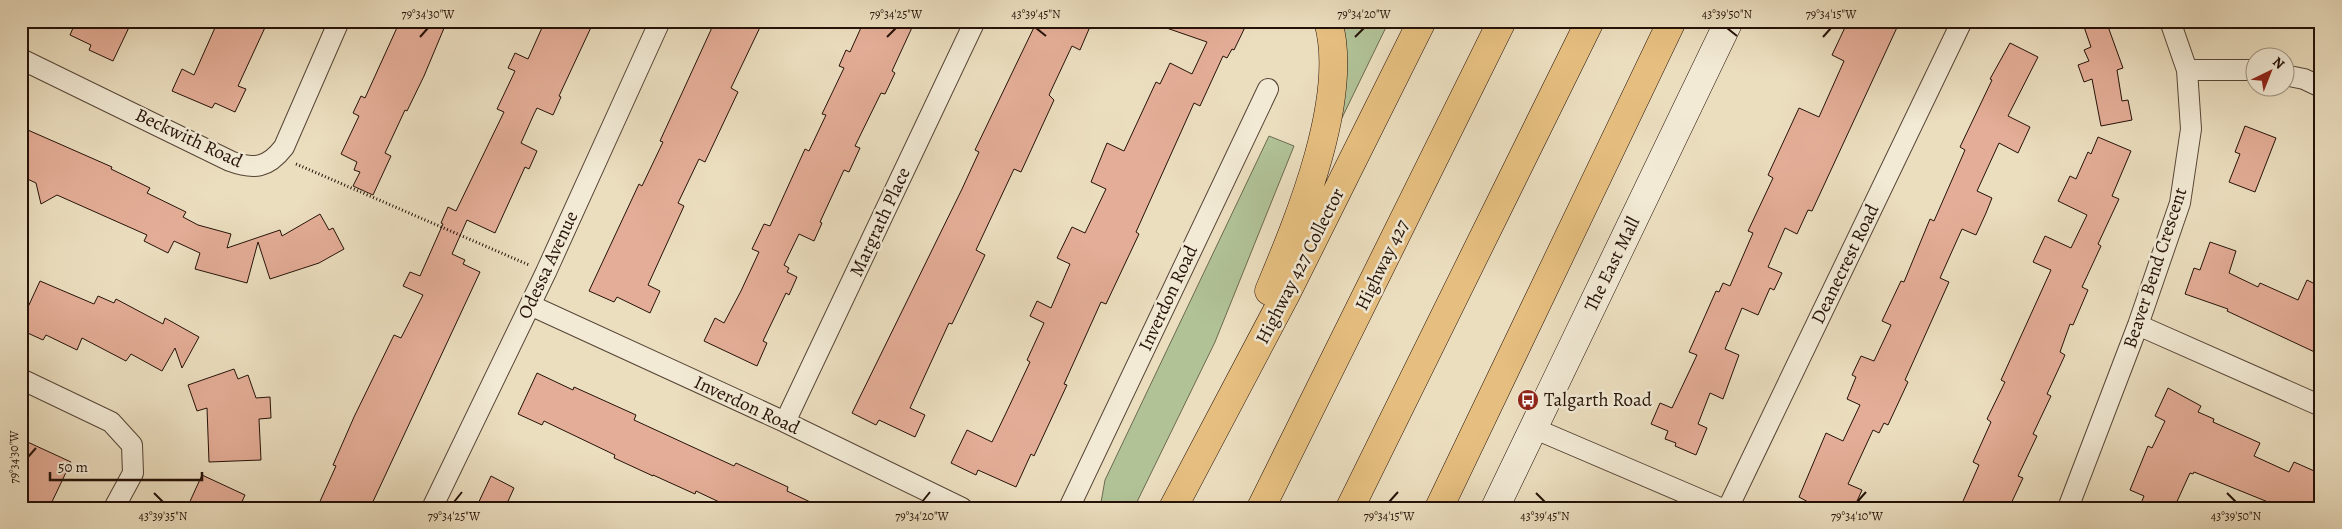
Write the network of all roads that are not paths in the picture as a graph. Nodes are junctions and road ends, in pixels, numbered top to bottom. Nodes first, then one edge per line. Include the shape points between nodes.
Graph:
1 (340, 21) edge
2 (660, 21) edge
3 (975, 21) edge
4 (1328, 21) edge
5 (1422, 21) edge
6 (1502, 21) edge
7 (1590, 21) edge
8 (1672, 21) edge
9 (1729, 21) edge
10 (1962, 21) edge
11 (2170, 21) edge
12 (21, 59) edge
13 (2187, 70) junction
14 (2244, 70) edge
15 (2294, 78) edge
16 (2321, 87) edge
17 (1268, 89) dead end
18 (530, 305) junction
19 (2138, 325) junction
20 (21, 380) edge
21 (2321, 406) edge
22 (785, 422) junction
23 (1533, 428) junction
24 (1198, 461) junction
25 (114, 508) edge
26 (432, 508) edge
27 (962, 508) edge
28 (1069, 508) edge
29 (1174, 508) edge
30 (1261, 508) edge
31 (1350, 508) edge
32 (1439, 508) edge
33 (1495, 508) edge
34 (1720, 508) edge
35 (1728, 508) edge
36 (2068, 508) edge

1 - 12 street, Beckwith Road via 284,146 277,155 258,166 230,161
2 - 18 street, Odessa Avenue
3 - 22 street, Margrath Place
4 - 24 highway via 1335,65 1332,98 1320,149 1281,263
5 - 24 highway, Highway 427 Collector
6 - 30 highway, Highway 427
7 - 31 highway
8 - 32 highway
9 - 23 main road, The East Mall
10 - 35 street, Deanecrest Road
11 - 13 street, Beaver Bend Crescent
13 - 14 street
13 - 19 street, Beaver Bend Crescent via 2191,129 2180,203
15 - 16 street
17 - 28 street, Inverdon Road
18 - 22 street, Inverdon Road
18 - 26 street, Odessa Avenue
19 - 21 street
19 - 36 street, Beaver Bend Crescent
20 - 25 street via 111,422 132,445 133,473
22 - 27 street, Inverdon Road
23 - 33 main road, The East Mall
23 - 34 street
24 - 29 highway, Highway 427 Collector

